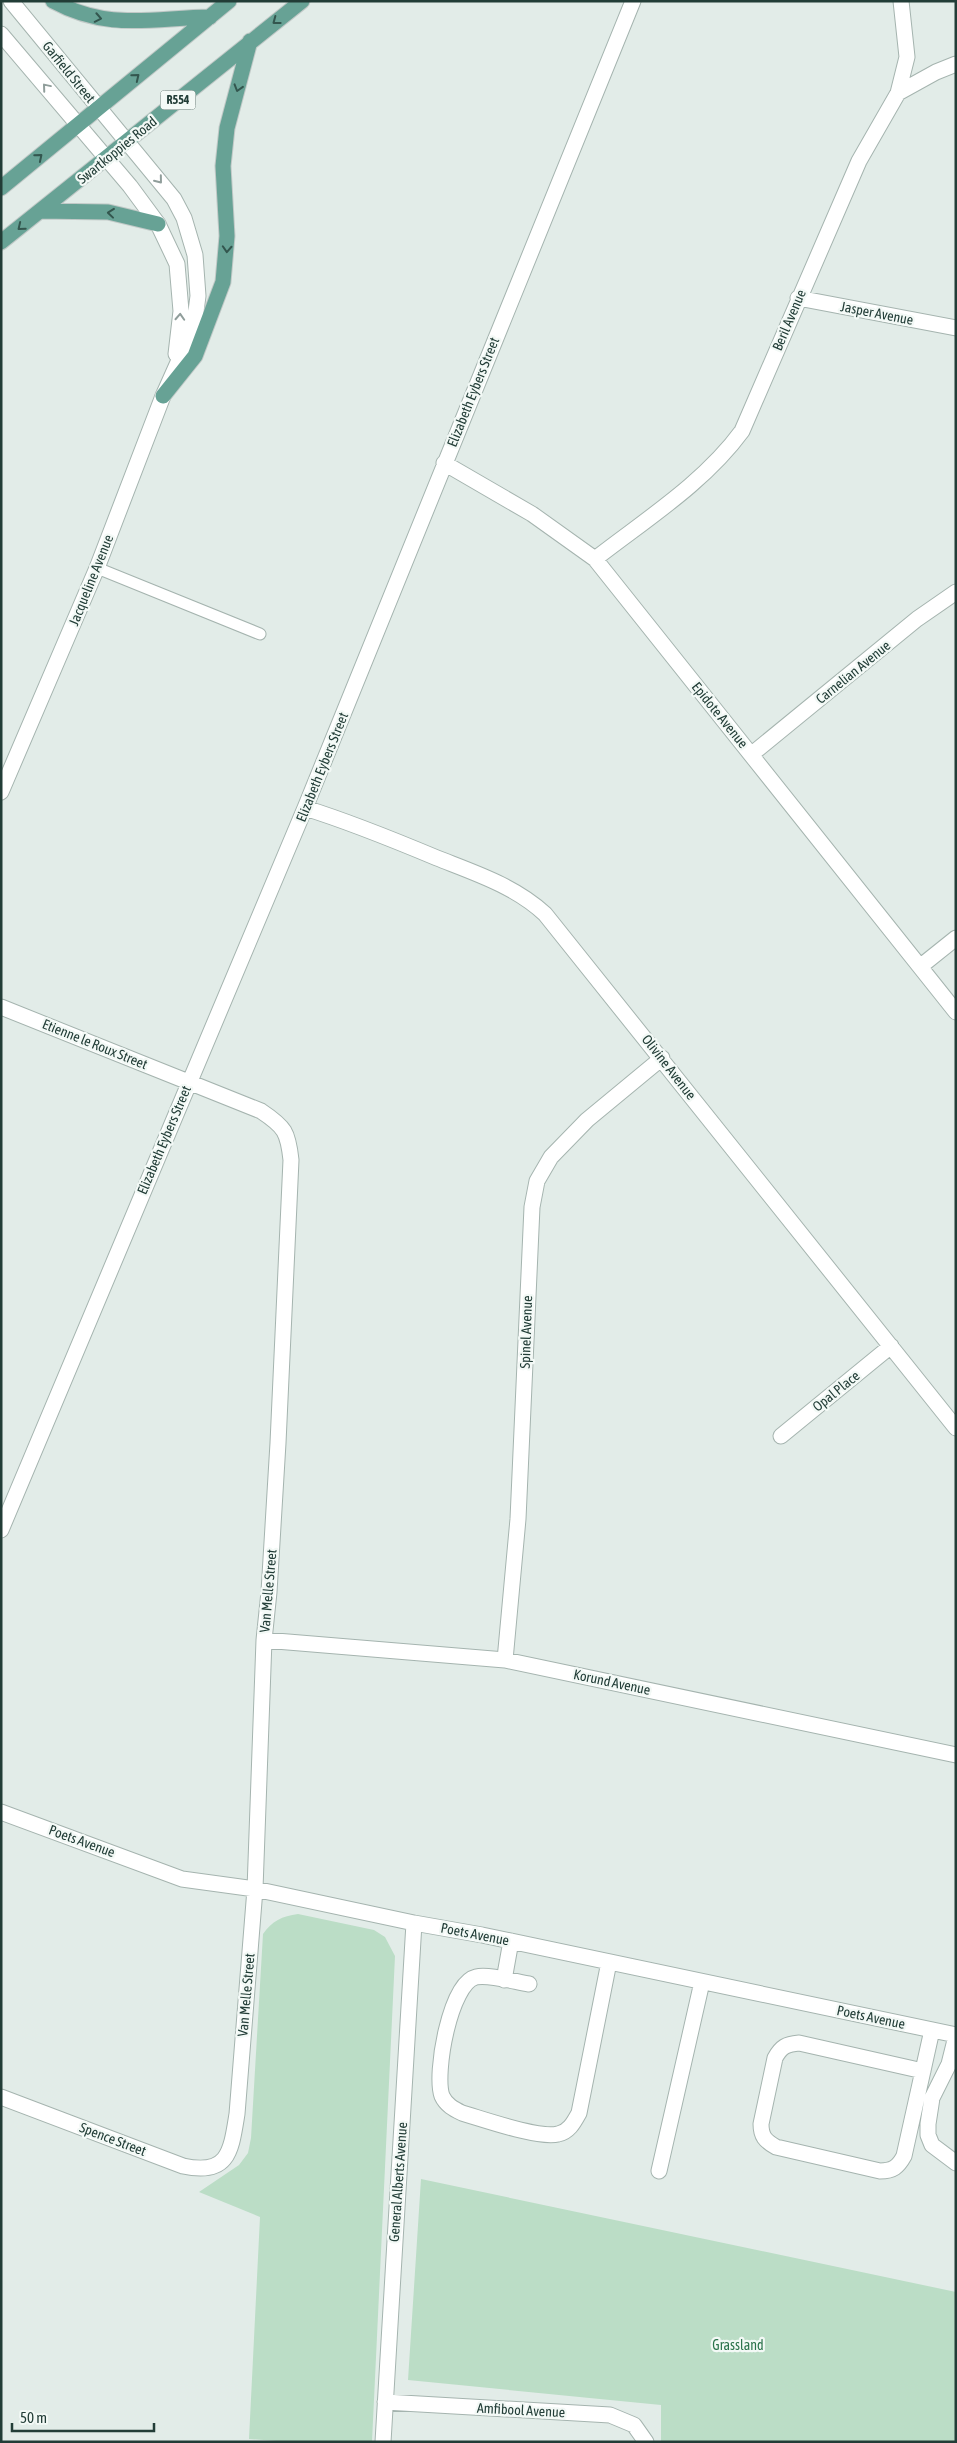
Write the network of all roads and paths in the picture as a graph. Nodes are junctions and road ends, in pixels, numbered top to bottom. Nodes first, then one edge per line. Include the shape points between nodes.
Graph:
1 (10, 1) edge
2 (53, 1) edge
3 (229, 1) edge
4 (302, 1) edge
5 (633, 1) edge
6 (901, 1) edge
7 (210, 17) junction
8 (1, 34) edge
9 (250, 41) junction
10 (956, 64) edge
11 (898, 93) junction
12 (98, 108) junction
13 (78, 124) junction
14 (128, 142) junction
15 (106, 159) junction
16 (1, 188) edge
17 (40, 211) junction
18 (158, 224) junction
19 (1, 242) edge
20 (798, 298) junction
21 (956, 328) edge
22 (175, 366) junction
23 (162, 396) junction
24 (444, 462) junction
25 (595, 559) junction
26 (97, 568) junction
27 (956, 592) edge
28 (260, 634) dead end
29 (752, 754) junction
30 (1, 792) edge
31 (305, 808) junction
32 (956, 938) edge
33 (921, 966) junction
34 (1, 1007) edge
35 (956, 1012) edge
36 (662, 1058) junction
37 (188, 1082) junction
38 (891, 1346) junction
39 (956, 1428) edge
40 (781, 1436) dead end
41 (1, 1530) edge
42 (264, 1640) junction
43 (505, 1660) junction
44 (956, 1755) edge
45 (1, 1812) edge
46 (254, 1889) junction
47 (414, 1923) junction
48 (511, 1941) junction
49 (608, 1962) junction
50 (504, 1980) junction
51 (702, 1982) junction
52 (529, 1984) dead end
53 (932, 2030) junction
54 (956, 2035) edge
55 (923, 2071) junction
56 (1, 2097) edge
57 (225, 2160) joint
58 (956, 2163) edge
59 (659, 2171) dead end
60 (385, 2402) junction
61 (383, 2442) edge
62 (646, 2442) edge

1 - 12 street, Garfield Street
2 -> 7 main road via 92,17 118,21
3 - 7 main road
4 -> 9 main road, Swartkoppies Road / R554
5 - 24 street, Elizabeth Eybers Street
6 - 11 street via 907,57
12 -> 7 main road
13 -> 8 street, Jacqueline Avenue
9 - 14 main road, Swartkoppies Road / R554
9 -> 23 main road via 227,128 223,166 228,236 223,282 195,356
10 - 11 street
11 - 20 street, Beril Avenue via 859,161
12 - 13 main road
12 - 14 street, Garfield Street
13 - 15 street, Jacqueline Avenue
16 -> 13 main road
14 - 15 main road, Swartkoppies Road / R554
14 -> 22 street, Jacqueline Avenue via 174,199 184,218 195,255 198,296 195,319
15 - 17 main road, Swartkoppies Road / R554
15 - 18 street, Jacqueline Avenue
18 -> 17 main road via 108,212
17 -> 19 main road, Swartkoppies Road / R554
22 -> 18 street, Jacqueline Avenue via 181,311 180,285 177,264
20 - 21 street, Jasper Avenue
20 - 25 street, Beril Avenue via 750,416 731,446 693,482
22 - 23 street, Jacqueline Avenue
23 - 26 street, Jacqueline Avenue
24 - 25 street, Epidote Avenue via 532,514
24 - 31 street, Elizabeth Eybers Street
25 - 29 street, Epidote Avenue
26 - 28 lane
26 - 30 street, Jacqueline Avenue
27 - 29 street, Carnelian Avenue
29 - 33 street, Epidote Avenue
31 - 36 street, Olivine Avenue via 351,822 482,876 529,900 561,931
31 - 37 street, Elizabeth Eybers Street
32 - 33 street
33 - 35 street, Epidote Avenue
34 - 37 street, Etienne le Roux Street
36 - 38 street, Olivine Avenue
36 - 43 street, Spinel Avenue via 566,1140 542,1169 537,1181 532,1217 518,1519
37 - 41 street, Elizabeth Eybers Street
37 - 42 street, Van Melle Street via 261,1111 282,1127 290,1145 278,1443
38 - 39 street, Olivine Avenue
38 - 40 street, Opal Place
42 - 43 street, Korund Avenue
42 - 46 street, Van Melle Street
43 - 44 street, Korund Avenue
45 - 46 street, Poets Avenue via 182,1878
46 - 47 street, Poets Avenue
46 - 57 street, Van Melle Street via 237,2114 233,2142
47 - 48 street, Poets Avenue
47 - 60 street, General Alberts Avenue
48 - 49 street, Poets Avenue
48 - 50 street
49 - 50 street via 579,2113 572,2126 559,2134 544,2135 462,2113 450,2107 442,2096 444,2044 458,1994 476,1977
49 - 51 street, Poets Avenue
50 - 52 street
51 - 53 street, Poets Avenue
51 - 59 street
53 - 54 street, Poets Avenue
53 - 55 street
54 - 58 street via 949,2064 932,2098 928,2135 932,2144
55 - 55 street via 904,2156 891,2171 776,2147 761,2134 775,2058 780,2049 789,2044 799,2043
56 - 57 street, Spence Street via 183,2166 207,2169
60 - 61 street, General Alberts Avenue
60 - 62 street, Amfibool Avenue via 610,2415 634,2425

